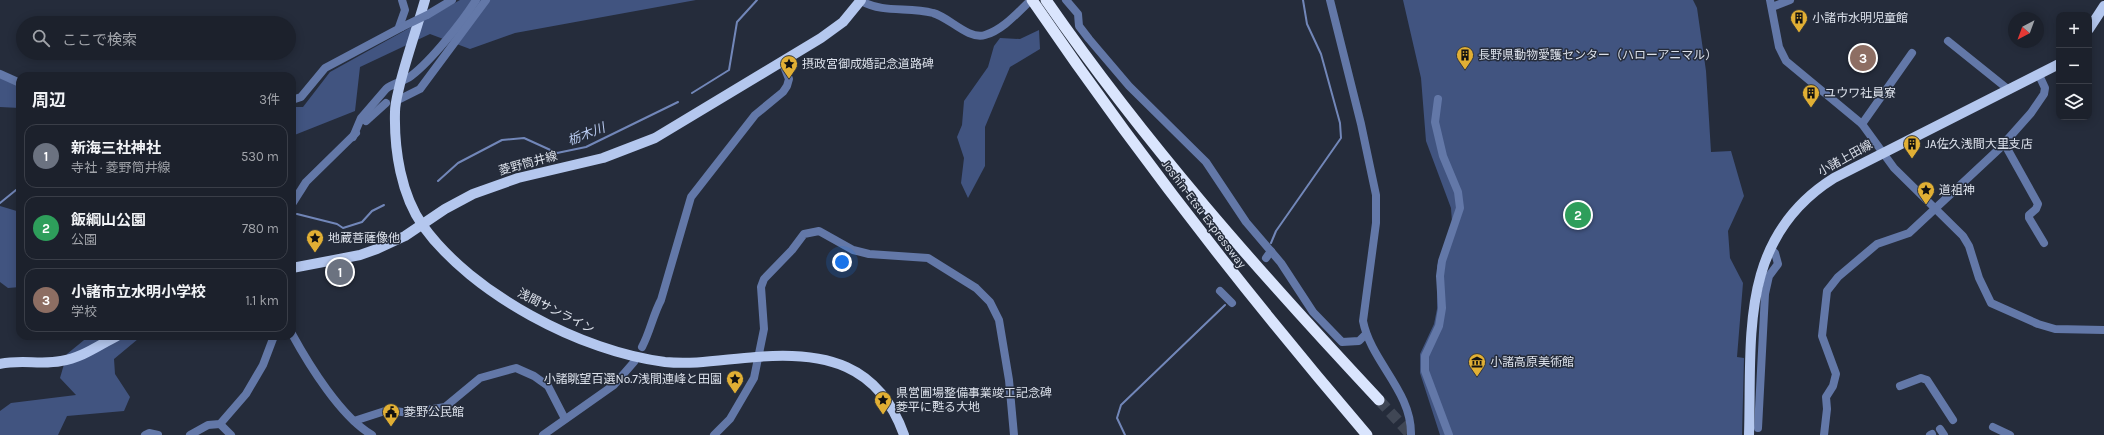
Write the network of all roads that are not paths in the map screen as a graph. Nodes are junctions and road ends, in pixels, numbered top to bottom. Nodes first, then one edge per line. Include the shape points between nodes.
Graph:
1 (402, 0) edge
2 (425, 0) edge
3 (452, 0) edge
4 (476, 0) edge
5 (486, 0) edge
6 (861, 0) edge
7 (1032, 0) edge
8 (1046, 0) edge
9 (1066, 0) edge
10 (1330, 0) edge
11 (1790, 0) edge
12 (1771, 4) edge
13 (2104, 6) edge
14 (1048, 13) junction
15 (2092, 24) edge
16 (400, 27) junction
17 (1948, 41) dead end
18 (1912, 53) dead end
19 (782, 61) junction
20 (2056, 66) edge
21 (0, 74) edge
22 (2039, 75) junction
23 (16, 80) edge
24 (401, 82) junction
25 (2009, 90) junction
26 (296, 99) edge
27 (400, 99) dead end
28 (1438, 99) dead end
29 (386, 103) dead end
30 (1862, 124) junction
31 (353, 137) junction
32 (2004, 143) junction
33 (1882, 153) junction
34 (296, 198) edge
35 (1934, 207) junction
36 (422, 225) junction
37 (2044, 244) dead end
38 (1770, 248) junction
39 (296, 267) edge
40 (1220, 291) dead end
41 (1232, 303) dead end
42 (2104, 330) edge
43 (1366, 334) junction
44 (110, 340) edge
45 (272, 340) edge
46 (295, 340) edge
47 (642, 347) dead end
48 (758, 357) junction
49 (634, 362) dead end
50 (0, 364) edge
51 (1900, 386) dead end
52 (1379, 400) tunnel mouth
53 (565, 419) junction
54 (1953, 420) dead end
55 (354, 421) junction
56 (220, 424) junction
57 (1758, 428) dead end
58 (1993, 428) dead end
59 (145, 435) edge
60 (158, 435) edge
61 (190, 435) edge
62 (231, 435) edge
63 (372, 435) edge
64 (543, 435) edge
65 (714, 435) edge
66 (904, 435) edge
67 (1014, 435) edge
68 (1367, 435) edge
69 (1411, 435) edge
70 (1448, 435) edge
71 (1749, 435) edge
72 (1824, 435) edge
73 (2010, 435) edge

1 - 16 street via 405,10
2 - 24 main road, 浅間サンライン
3 - 16 street, bridge
4 - 24 street via 434,53 412,75
5 - 27 street via 420,89
6 - 7 street via 873,8 932,12 980,36 995,31
6 - 19 main road, 菱野筒井線 via 848,17 832,31
7 - 14 highway, Joshin-Etsu Expressway
8 - 14 highway, Joshin-Etsu Expressway
9 - 43 street via 1078,14 1079,26 1129,86 1206,162 1268,254 1281,263 1313,312 1342,342 1359,341
10 - 43 street via 1376,195 1376,223 1363,321
11 - 12 street
12 - 30 street via 1779,47 1786,61
13 - 15 main road
14 - 52 highway, Joshin-Etsu Expressway via 1224,230 1295,311
14 - 68 highway, Joshin-Etsu Expressway via 1101,98 1200,231 1307,365
16 - 26 street via 325,68 302,97
17 - 25 street
18 - 30 street
19 - 36 main road, 菱野筒井線 via 655,138 603,158 518,178 473,194
19 - 47 street via 789,79 783,92 756,115 690,197 661,300
20 - 22 main road, 小諸上田線
21 - 23 street
22 - 25 main road, 小諸上田線
22 - 32 street via 2045,88 2044,94
24 - 31 street via 391,86 361,118
24 - 36 main road, 浅間サンライン via 395,109 397,155 410,199
25 - 33 main road, 小諸上田線
28 - 70 street via 1435,122 1443,156 1458,192 1460,208 1442,261 1442,308 1439,326 1425,356 1426,372
29 - 31 street via 367,119
30 - 33 street
31 - 34 street via 306,182
32 - 35 street
32 - 37 street via 2038,204 2029,218
33 - 35 street
33 - 38 main road, 小諸上田線 via 1834,178 1814,192 1785,222
35 - 42 street via 1963,236 1969,246 1979,278 1991,303 2055,329
35 - 72 street via 1909,233 1877,244 1838,277 1826,291 1822,336 1836,374 1833,386 1826,397
36 - 39 main road, 菱野筒井線 via 377,250
36 - 48 main road, 浅間サンライン via 443,251 478,282 540,319 591,344 642,358 686,363
38 - 57 street via 1778,264 1769,276 1765,294
38 - 71 main road, 小諸上田線 via 1759,277 1753,310
40 - 41 street
43 - 69 street via 1399,391 1411,425
44 - 50 main road via 86,354 60,362 21,361
45 - 56 street via 263,365 246,394
46 - 55 street via 310,366
48 - 65 street via 750,387 730,419
48 - 66 main road, 浅間サンライン via 808,356 845,366 877,388 892,407
48 - 67 street via 764,329 761,287 764,279 804,234 819,231 853,250 869,254 928,258 976,288 996,312 1009,380
49 - 53 street via 614,385
51 - 54 street via 1920,378 1927,380
53 - 55 street via 548,386 516,368 480,378 445,407 409,413 388,410
53 - 64 street
55 - 63 street
56 - 61 street via 208,425
56 - 62 street
58 - 73 street
59 - 60 street

